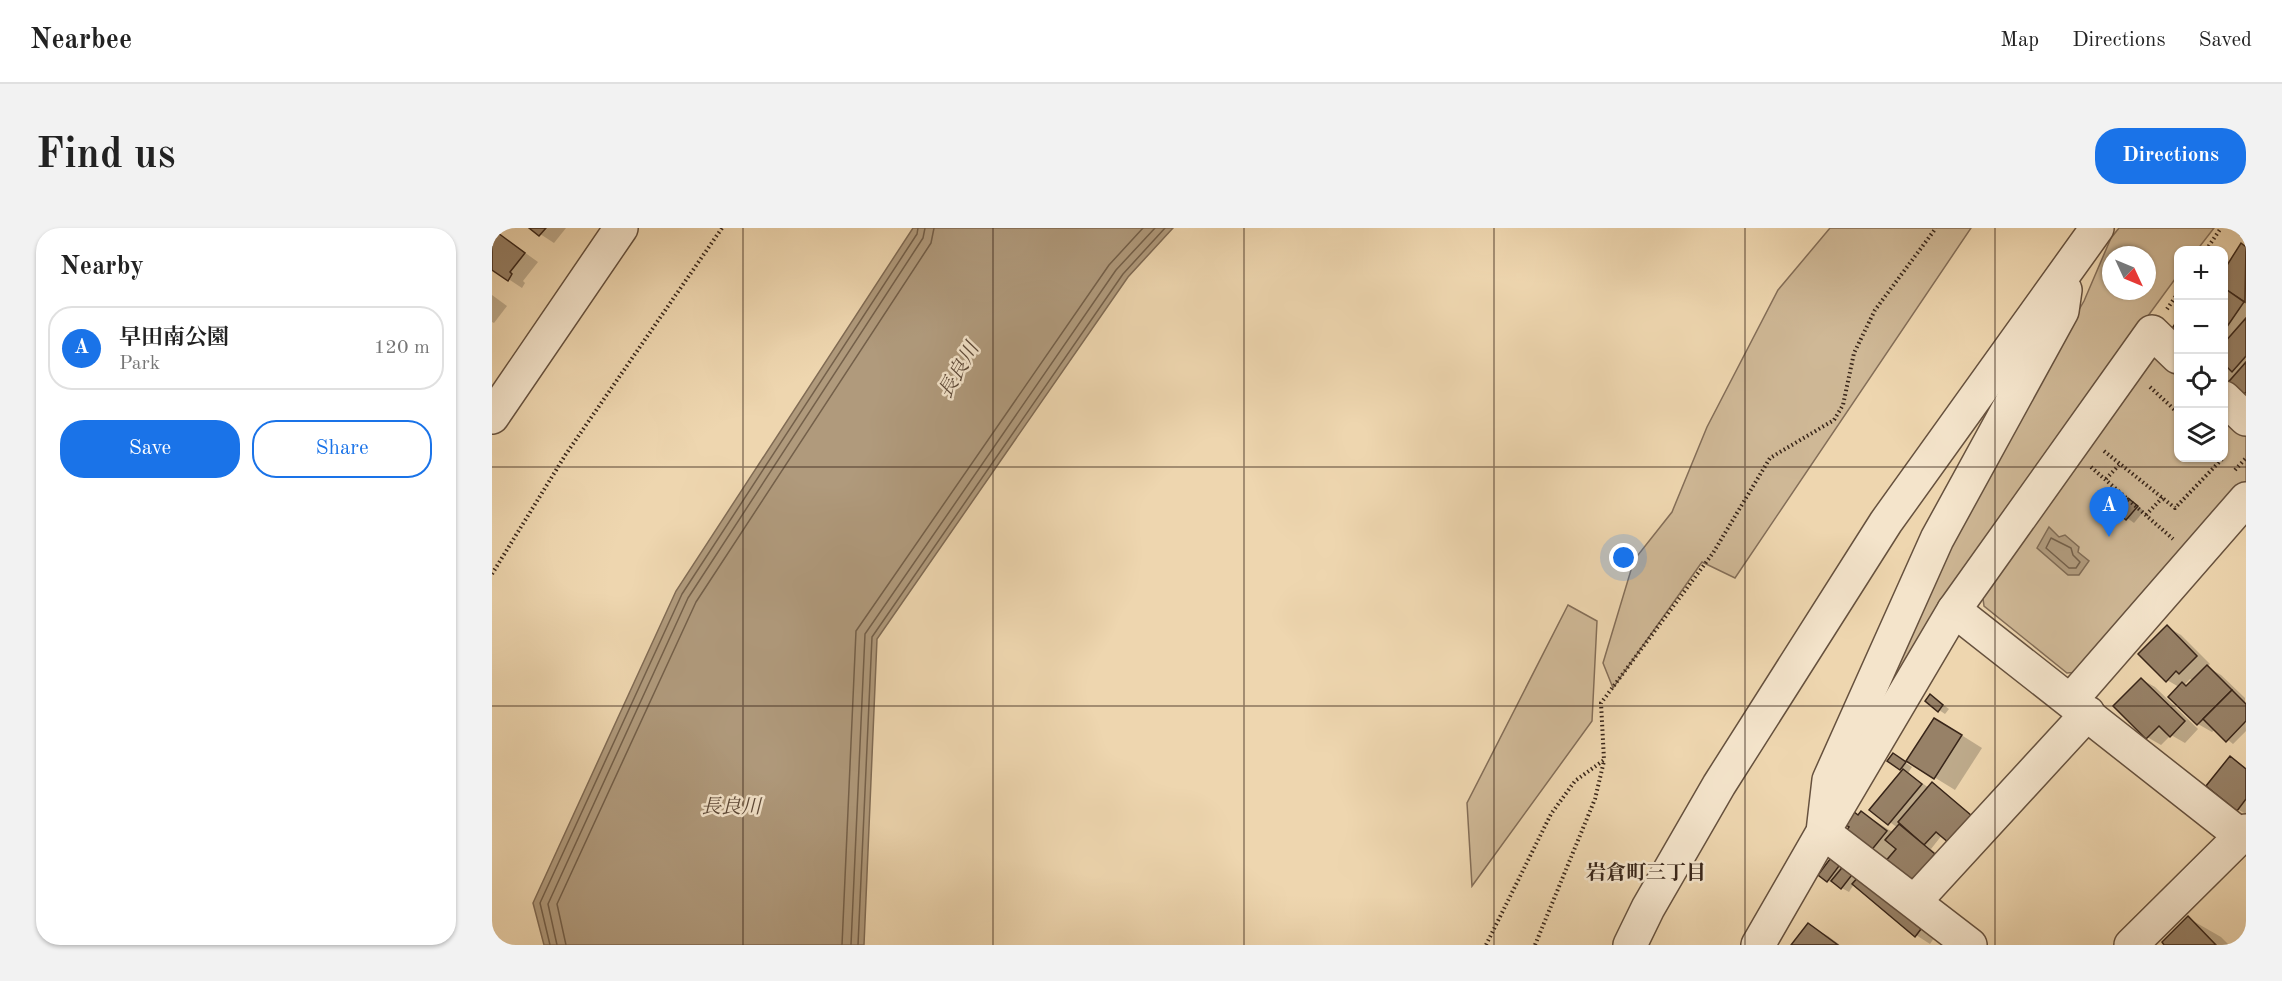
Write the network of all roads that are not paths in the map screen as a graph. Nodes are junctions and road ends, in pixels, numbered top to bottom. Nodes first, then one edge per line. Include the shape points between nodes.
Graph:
1 (621, 228) edge
2 (2097, 228) edge
3 (2068, 267) junction
4 (2175, 354) edge
5 (2228, 403) edge
6 (492, 417) edge
7 (2246, 419) edge
8 (2246, 499) edge
9 (1954, 610) junction
10 (2080, 707) junction
11 (1823, 832) junction
12 (2243, 833) edge
13 (1915, 901) junction
14 (1630, 945) edge
15 (1758, 945) edge
16 (1970, 945) edge
17 (2131, 945) edge

1 - 6 street
2 - 3 street
3 - 11 street via 2062,311 1937,539 1829,780
3 - 14 street via 1886,522 1719,784
4 - 9 street via 2152,332 2082,446
5 - 7 street
8 - 10 street
9 - 10 street
9 - 11 street
10 - 12 street
10 - 13 street
11 - 13 street
11 - 15 street
12 - 17 street
13 - 16 street

